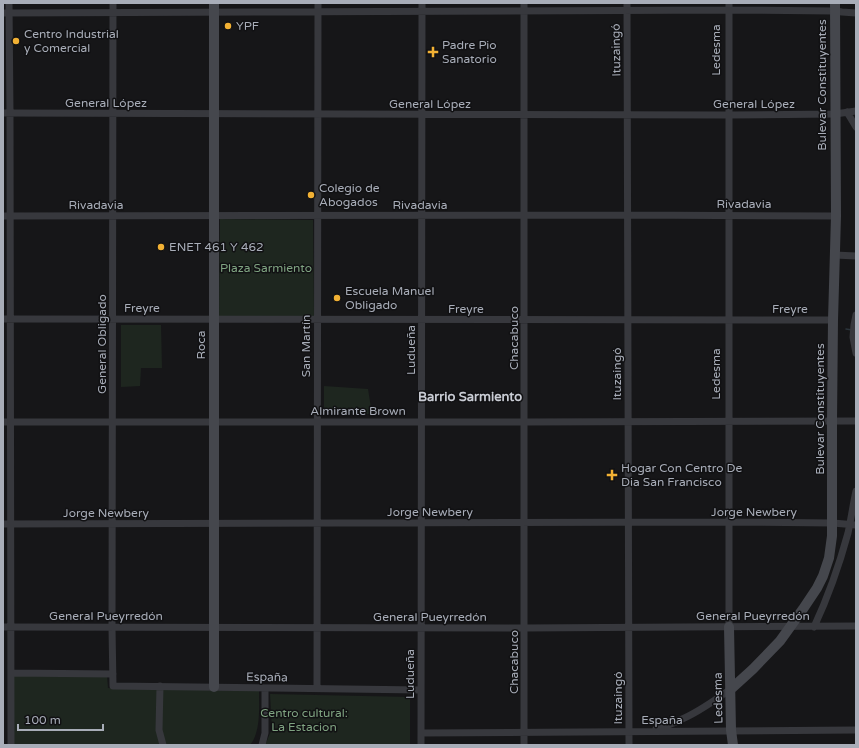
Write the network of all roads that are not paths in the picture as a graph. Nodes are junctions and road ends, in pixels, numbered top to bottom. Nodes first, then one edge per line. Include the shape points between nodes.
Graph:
1 (9, 3) edge
2 (113, 3) edge
3 (318, 3) edge
4 (422, 3) edge
5 (524, 3) edge
6 (214, 7) edge
7 (627, 7) edge
8 (729, 7) edge
9 (837, 9) edge
10 (524, 11) junction
11 (318, 12) junction
12 (422, 12) junction
13 (856, 12) edge
14 (6, 13) edge
15 (113, 13) junction
16 (856, 111) edge
17 (847, 112) junction
18 (6, 113) edge
19 (113, 114) junction
20 (214, 114) junction
21 (318, 114) junction
22 (628, 114) junction
23 (835, 114) junction
24 (422, 115) junction
25 (525, 115) junction
26 (729, 115) junction
27 (856, 127) edge
28 (628, 215) junction
29 (729, 215) junction
30 (7, 216) edge
31 (113, 216) junction
32 (214, 216) junction
33 (318, 216) junction
34 (422, 216) junction
35 (525, 216) junction
36 (836, 216) junction
37 (835, 255) junction
38 (856, 256) edge
39 (856, 315) edge
40 (7, 319) edge
41 (214, 319) junction
42 (113, 320) junction
43 (318, 320) junction
44 (422, 320) junction
45 (525, 320) junction
46 (628, 320) junction
47 (729, 320) junction
48 (833, 320) junction
49 (856, 353) edge
50 (832, 421) junction
51 (856, 421) edge
52 (7, 422) edge
53 (113, 422) junction
54 (214, 422) junction
55 (317, 422) junction
56 (422, 422) junction
57 (525, 422) junction
58 (628, 422) junction
59 (729, 422) junction
60 (856, 491) edge
61 (628, 522) junction
62 (729, 522) junction
63 (214, 523) junction
64 (317, 523) junction
65 (525, 523) junction
66 (833, 523) junction
67 (3, 524) edge
68 (11, 524) junction
69 (112, 524) junction
70 (422, 524) junction
71 (853, 525) edge
72 (856, 626) edge
73 (3, 627) edge
74 (11, 627) junction
75 (214, 627) junction
76 (317, 627) junction
77 (729, 627) junction
78 (791, 627) junction
79 (814, 627) junction
80 (112, 628) junction
81 (422, 628) junction
82 (525, 628) junction
83 (629, 628) junction
84 (11, 673) junction
85 (113, 674) junction
86 (113, 686) joint
87 (160, 686) junction
88 (214, 687) junction
89 (265, 688) junction
90 (317, 688) junction
91 (731, 689) junction
92 (421, 690) junction
93 (3, 730) edge
94 (11, 730) junction
95 (732, 730) junction
96 (856, 730) edge
97 (629, 731) junction
98 (650, 731) junction
99 (524, 732) junction
100 (421, 733) junction
101 (11, 745) edge
102 (163, 745) edge
103 (262, 745) edge
104 (421, 745) edge
105 (524, 745) edge
106 (630, 745) edge
107 (733, 745) edge

1 - 14 street
2 - 15 street, General Obligado
3 - 11 street, San Martín
4 - 12 street, Ludueña
5 - 10 street, Chacabuco
6 - 11 street
6 - 15 street
6 - 20 street, Roca
7 - 8 street
7 - 10 street
7 - 22 street, Ituzaingó
8 - 9 street
8 - 26 street, Ledesma
9 - 13 street
9 - 23 street, Bulevar Constituyentes
10 - 12 street
10 - 25 street, Chacabuco
11 - 12 street
11 - 21 street, San Martín
12 - 24 street, Ludueña
14 - 15 street
14 - 18 street
15 - 19 street, General Obligado
16 - 17 street, General López
17 - 23 street, General López
17 - 27 street
18 - 19 street, General López
18 - 30 street
19 - 20 street, General López
19 - 31 street, General Obligado
20 - 21 street, General López
20 - 32 street, Roca
21 - 24 street, General López
21 - 33 street, San Martín
22 - 25 street, General López
22 - 26 street, General López
22 - 28 street, Ituzaingó
23 - 26 street, General López
23 - 36 street, Bulevar Constituyentes
24 - 25 street, General López
24 - 34 street, Ludueña
25 - 35 street, Chacabuco
26 - 29 street, Ledesma
28 - 29 street, Rivadavia
28 - 35 street, Rivadavia
28 - 46 street, Ituzaingó
29 - 36 street, Rivadavia
29 - 47 street, Ledesma
30 - 31 street, Rivadavia
30 - 40 street
31 - 32 street, Rivadavia
31 - 42 street, General Obligado
32 - 33 street, Rivadavia
32 - 41 street, Roca
33 - 34 street, Rivadavia
33 - 43 street, San Martín
34 - 35 street, Rivadavia
34 - 44 street, Ludueña
35 - 45 street, Chacabuco
36 - 37 street, Bulevar Constituyentes
37 - 38 street
37 - 48 street, Bulevar Constituyentes
39 - 49 street
40 - 42 street, Freyre
40 - 52 street
41 - 42 street, Freyre
41 - 43 street, Freyre
41 - 54 street, Roca
42 - 53 street, General Obligado
43 - 44 street, Freyre
43 - 55 street, San Martín
44 - 45 street, Freyre
44 - 56 street, Ludueña
45 - 46 street, Freyre
45 - 57 street, Chacabuco
46 - 47 street, Freyre
46 - 58 street, Ituzaingó
47 - 48 street, Freyre
47 - 59 street, Ledesma
48 - 50 street, Bulevar Constituyentes
50 - 51 street, Almirante Brown
50 - 59 street, Almirante Brown
50 - 66 street, Bulevar Constituyentes
52 - 53 street, Almirante Brown
52 - 68 street
53 - 54 street, Almirante Brown
53 - 69 street, General Obligado
54 - 55 street, Almirante Brown
54 - 63 street, Roca
55 - 56 street, Almirante Brown
55 - 64 street, San Martín
56 - 57 street, Almirante Brown
56 - 70 street, Ludueña
57 - 58 street, Almirante Brown
57 - 65 street, Chacabuco
58 - 59 street, Almirante Brown
58 - 61 street, Ituzaingó
59 - 62 street, Ledesma
60 - 71 street
61 - 62 street, Jorge Newbery
61 - 65 street, Jorge Newbery
61 - 83 street, Ituzaingó
62 - 66 street, Jorge Newbery
62 - 77 street, Ledesma
63 - 64 street, Jorge Newbery
63 - 69 street, Jorge Newbery
63 - 75 street, Roca
64 - 70 street, Jorge Newbery
64 - 76 street, San Martín
65 - 70 street, Jorge Newbery
65 - 82 street, Chacabuco
66 - 71 street, Jorge Newbery
66 - 78 street, Bulevar Constituyentes via 829,558 823,576
67 - 68 street, Jorge Newbery
68 - 69 street, Jorge Newbery
68 - 74 street
69 - 80 street, General Obligado
70 - 81 street, Ludueña
71 - 79 street
72 - 79 street, General Pueyrredón
73 - 74 street, General Pueyrredón
74 - 80 street, General Pueyrredón
74 - 84 street
75 - 76 street, General Pueyrredón
75 - 80 street, General Pueyrredón
75 - 88 street, Roca
76 - 81 street, General Pueyrredón
76 - 90 street, San Martín
77 - 78 street, General Pueyrredón
77 - 83 street, General Pueyrredón
77 - 91 street, Ledesma
78 - 79 street, General Pueyrredón
78 - 91 street, Bulevar Constituyentes via 771,651
80 - 85 street, General Obligado
81 - 82 street, General Pueyrredón
81 - 92 street, Ludueña
82 - 83 street, General Pueyrredón
82 - 99 street, Chacabuco
83 - 97 street, Ituzaingó
84 - 85 street
84 - 94 street
85 - 86 street, General Obligado
86 - 87 street, España
87 - 88 street, España
87 - 102 street via 159,730
88 - 89 street, España
89 - 90 street, España
89 - 103 street via 265,733
90 - 92 street, España
91 - 95 street, Ledesma
91 - 98 street, Bulevar Constituyentes via 680,720
92 - 100 street, Ludueña
93 - 94 street
94 - 101 street
95 - 96 street, España
95 - 98 street, España
95 - 107 street, Ledesma
97 - 98 street, España
97 - 99 street, España
97 - 106 street, Ituzaingó
99 - 100 street, España
99 - 105 street, Chacabuco
100 - 104 street, Ludueña

